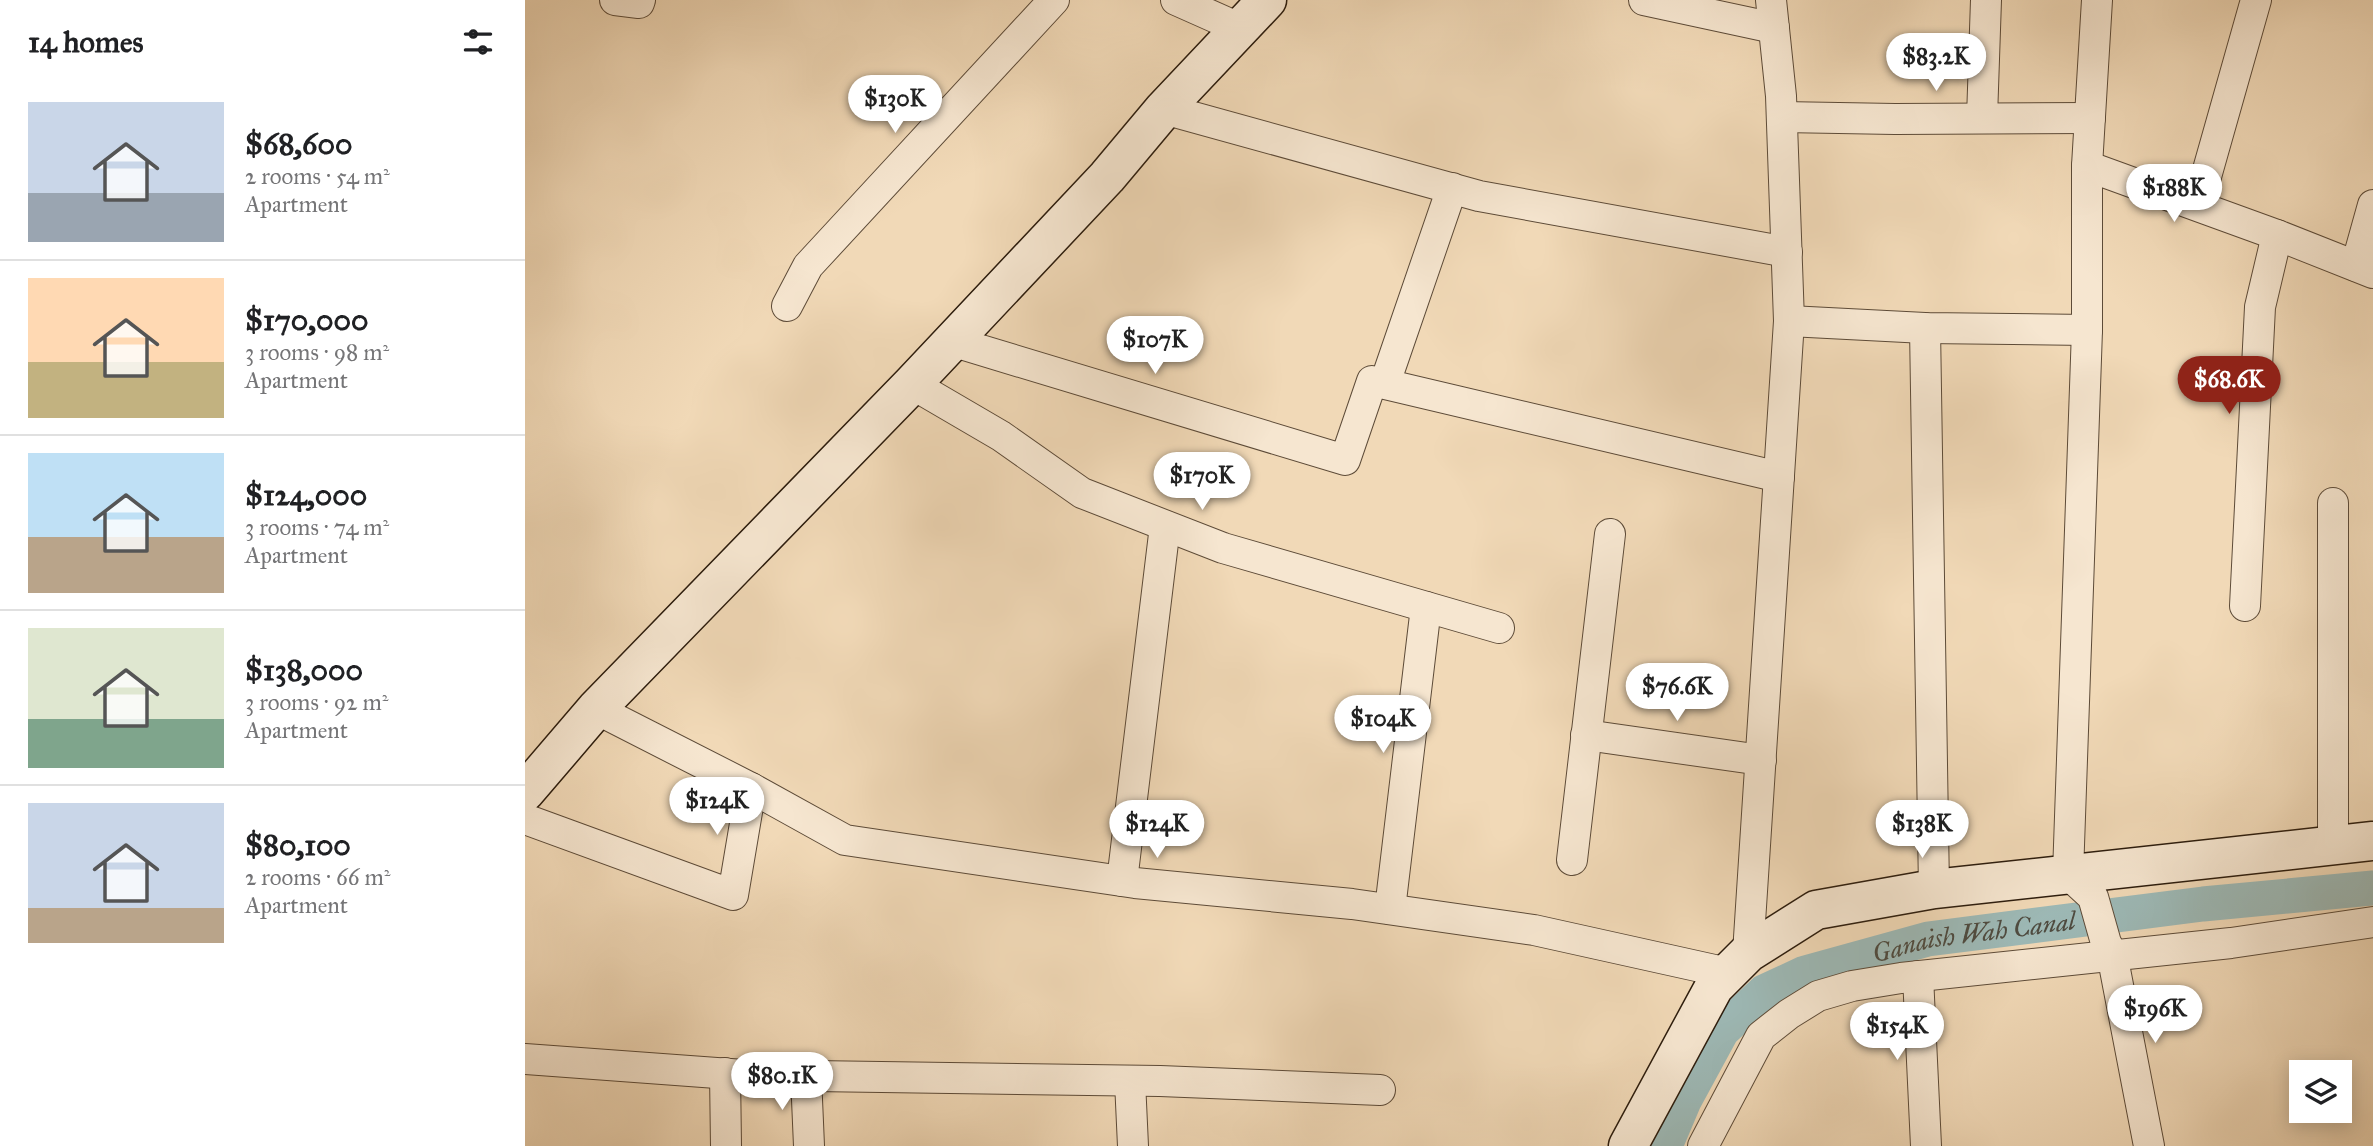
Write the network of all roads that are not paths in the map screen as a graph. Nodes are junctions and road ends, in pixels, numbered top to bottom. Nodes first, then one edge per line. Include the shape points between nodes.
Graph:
1 (615, 0) edge
2 (640, 0) edge
3 (1054, 0) edge
4 (1176, 0) edge
5 (1266, 0) edge
6 (1644, 0) edge
7 (1986, 0) edge
8 (2097, 0) edge
9 (2256, 0) edge
10 (1772, 14) edge
11 (1239, 28) junction
12 (1164, 109) junction
13 (1782, 117) junction
14 (1982, 118) junction
15 (2090, 118) junction
16 (2087, 166) junction
17 (1452, 188) junction
18 (2198, 205) junction
19 (2373, 205) edge
20 (2277, 235) junction
21 (1787, 252) junction
22 (2364, 270) edge
23 (787, 306) dead end
24 (1789, 321) junction
25 (1925, 328) junction
26 (2087, 330) junction
27 (951, 341) junction
28 (1385, 383) junction
29 (912, 384) junction
30 (1779, 477) junction
31 (2333, 503) dead end
32 (1165, 526) junction
33 (1610, 534) dead end
34 (2245, 606) dead end
35 (1426, 607) junction
36 (1499, 628) dead end
37 (596, 709) junction
38 (1586, 735) junction
39 (1761, 760) junction
40 (751, 788) junction
41 (525, 792) edge
42 (525, 819) edge
43 (2373, 841) edge
44 (2333, 846) junction
45 (1571, 860) dead end
46 (1122, 881) junction
47 (2081, 886) junction
48 (1934, 888) junction
49 (1390, 909) junction
50 (2368, 932) edge
51 (2109, 948) junction
52 (1738, 963) junction
53 (1918, 976) junction
54 (525, 1059) edge
55 (725, 1073) junction
56 (806, 1076) junction
57 (1130, 1081) junction
58 (1380, 1090) dead end
59 (726, 1146) edge
60 (809, 1146) edge
61 (1133, 1146) edge
62 (1628, 1146) edge
63 (1703, 1146) edge
64 (1926, 1146) edge
65 (2149, 1146) edge

1 - 2 street
3 - 23 street via 808,266
4 - 11 street
5 - 11 street
6 - 10 street
7 - 14 street
8 - 15 street
9 - 18 street
10 - 13 street
11 - 12 street
12 - 17 street
12 - 27 street via 1107,177
13 - 14 street
13 - 21 street
14 - 15 street
15 - 16 street
16 - 18 street
16 - 26 street
17 - 21 street
17 - 28 street
18 - 20 street
19 - 22 street
20 - 22 street
20 - 34 street via 2260,307
21 - 24 street
24 - 25 street
24 - 30 street
25 - 26 street
25 - 48 street
26 - 47 street
27 - 28 street via 1345,460 1372,382
27 - 29 street
28 - 30 street
29 - 32 street via 1000,436 1082,494
29 - 37 street
30 - 39 street
31 - 44 street
32 - 35 street via 1223,548
32 - 46 street
33 - 38 street
35 - 36 street
35 - 49 street
37 - 40 street
37 - 41 street
38 - 39 street
38 - 45 street
39 - 52 street
40 - 42 street via 733,894
40 - 46 street via 845,840
43 - 44 street
44 - 47 street
46 - 49 street
47 - 48 street
47 - 51 street
48 - 52 street via 1816,910
49 - 52 street
50 - 51 street
51 - 53 street
51 - 65 street
52 - 62 street via 1714,987
53 - 63 street via 1818,996 1761,1036
53 - 64 street
54 - 55 street
55 - 56 street
55 - 59 street
56 - 57 street
56 - 60 street
57 - 58 street
57 - 61 street

